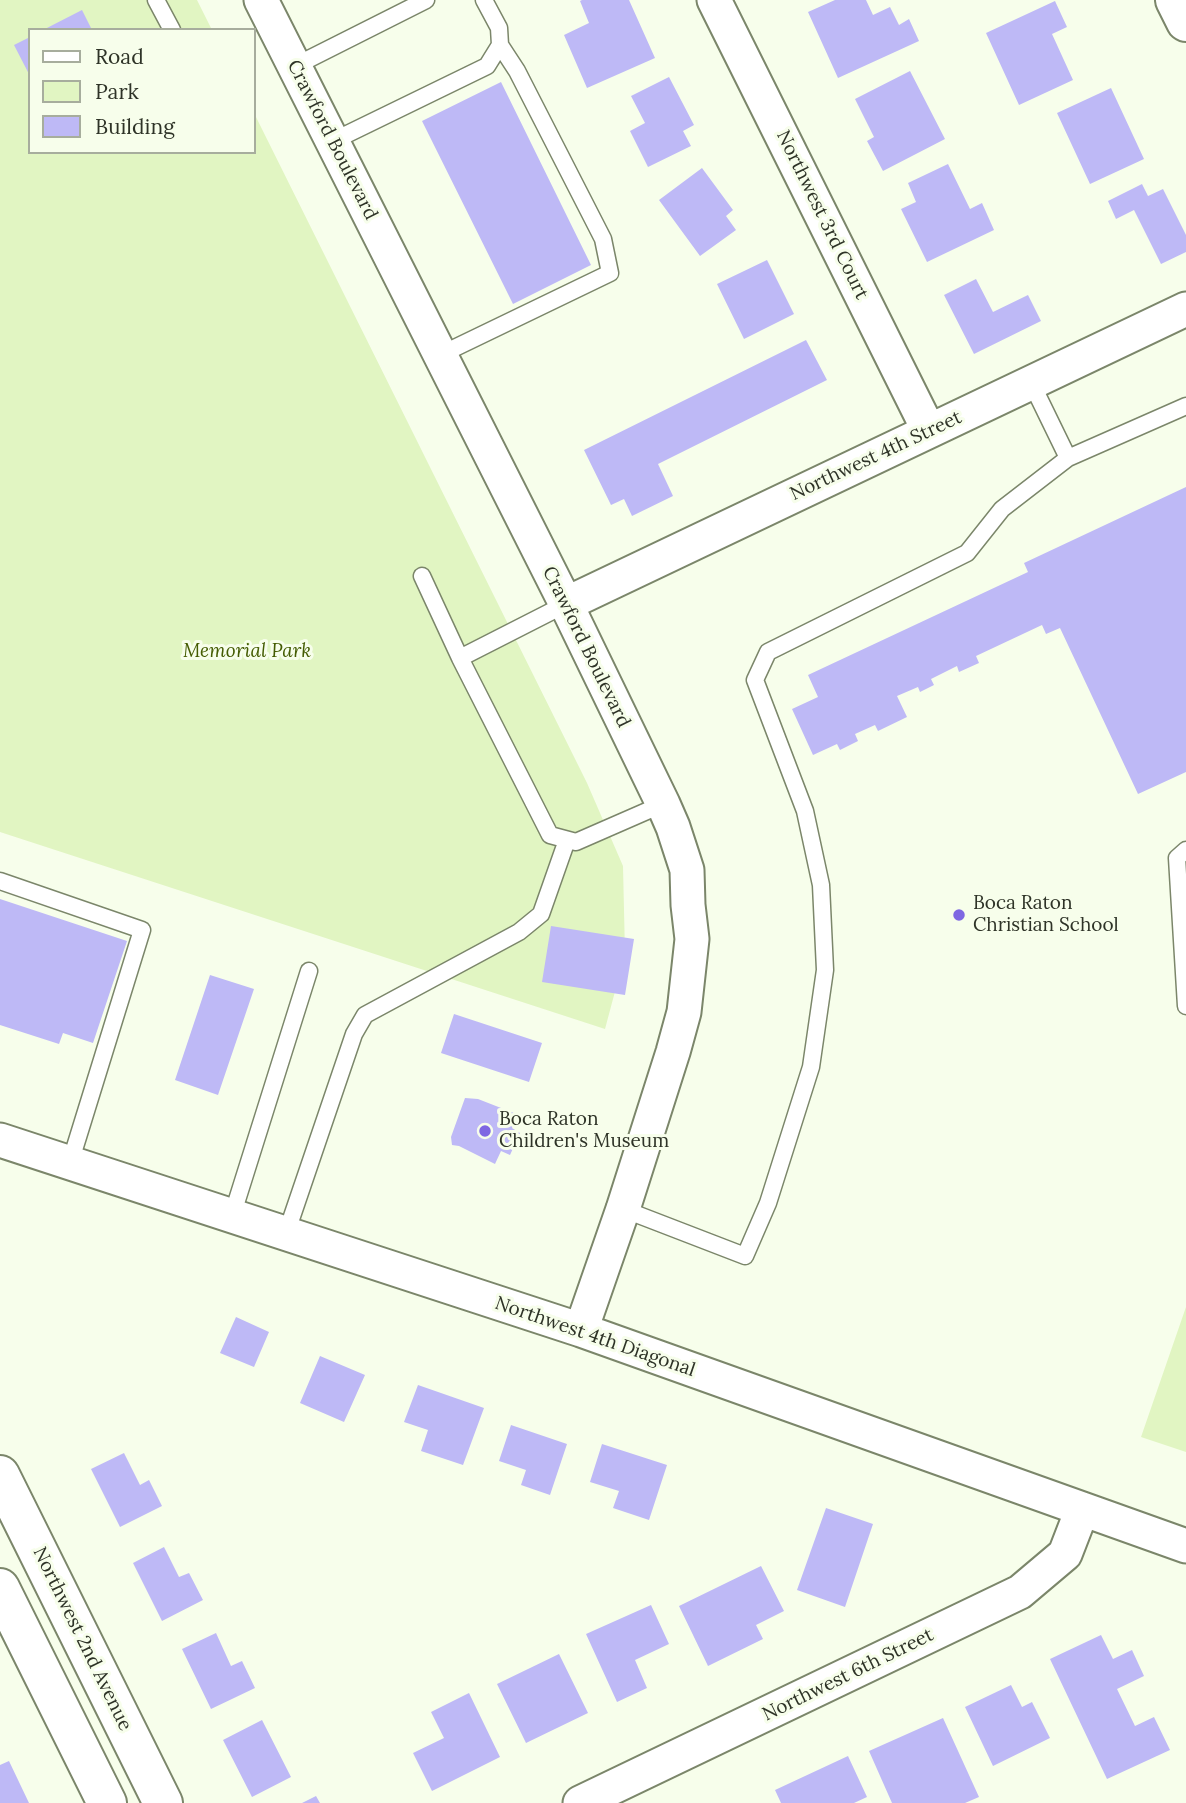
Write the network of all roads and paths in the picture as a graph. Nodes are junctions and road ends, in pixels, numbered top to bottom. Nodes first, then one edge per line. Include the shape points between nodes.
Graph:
1 (156, 0) edge
2 (261, 0) edge
3 (426, 0) edge
4 (484, 0) edge
5 (714, 0) edge
6 (1175, 0) edge
7 (1186, 22) edge
8 (171, 28) edge
9 (500, 45) junction
10 (295, 66) junction
11 (333, 141) junction
12 (1186, 309) edge
13 (440, 355) junction
14 (1031, 383) junction
15 (1186, 406) edge
16 (929, 430) junction
17 (1068, 458) junction
18 (422, 576) dead end
19 (565, 604) junction
20 (460, 658) junction
21 (663, 804) junction
22 (567, 840) junction
23 (1186, 850) edge
24 (0, 881) edge
25 (309, 971) dead end
26 (1186, 1006) edge
27 (0, 1140) edge
28 (70, 1163) junction
29 (623, 1209) junction
30 (232, 1216) junction
31 (286, 1234) junction
32 (581, 1330) junction
33 (0, 1475) edge
34 (1082, 1510) junction
35 (1186, 1546) edge
36 (0, 1588) edge
37 (107, 1803) edge
38 (163, 1803) edge
39 (580, 1803) edge

1 - 8 lane
2 - 10 street, Crawford Boulevard
3 - 10 lane
4 - 9 lane via 499,28
5 - 16 street, Northwest 3rd Court
6 - 7 street
9 - 11 lane via 487,66
9 - 13 lane via 603,239 610,273
10 - 11 street, Crawford Boulevard
11 - 13 street, Crawford Boulevard
12 - 14 street, Northwest 4th Street
13 - 19 street, Crawford Boulevard
14 - 16 street, Northwest 4th Street
14 - 17 lane
15 - 17 lane
16 - 19 street, Northwest 4th Street
17 - 29 lane via 1002,509 967,553 768,652 755,680 805,811 821,885 825,970 811,1067 768,1203 745,1256
18 - 20 lane
19 - 20 lane
19 - 21 street, Crawford Boulevard
20 - 22 lane via 550,835
21 - 22 lane via 576,842
21 - 29 street, Crawford Boulevard via 687,870 692,939 684,1012
22 - 31 lane via 541,914 519,932 365,1015 354,1034
23 - 26 lane via 1177,858
24 - 28 lane via 142,930
25 - 30 lane
27 - 28 street, Northwest 4th Diagonal
28 - 30 street, Northwest 4th Diagonal
29 - 32 street, Crawford Boulevard
30 - 31 street, Northwest 4th Diagonal
31 - 32 street, Northwest 4th Diagonal
32 - 34 street, Northwest 4th Diagonal
33 - 38 street, Northwest 2nd Avenue
34 - 35 street, Northwest 4th Diagonal
34 - 39 street, Northwest 6th Street via 1065,1555 1020,1592
36 - 37 street

